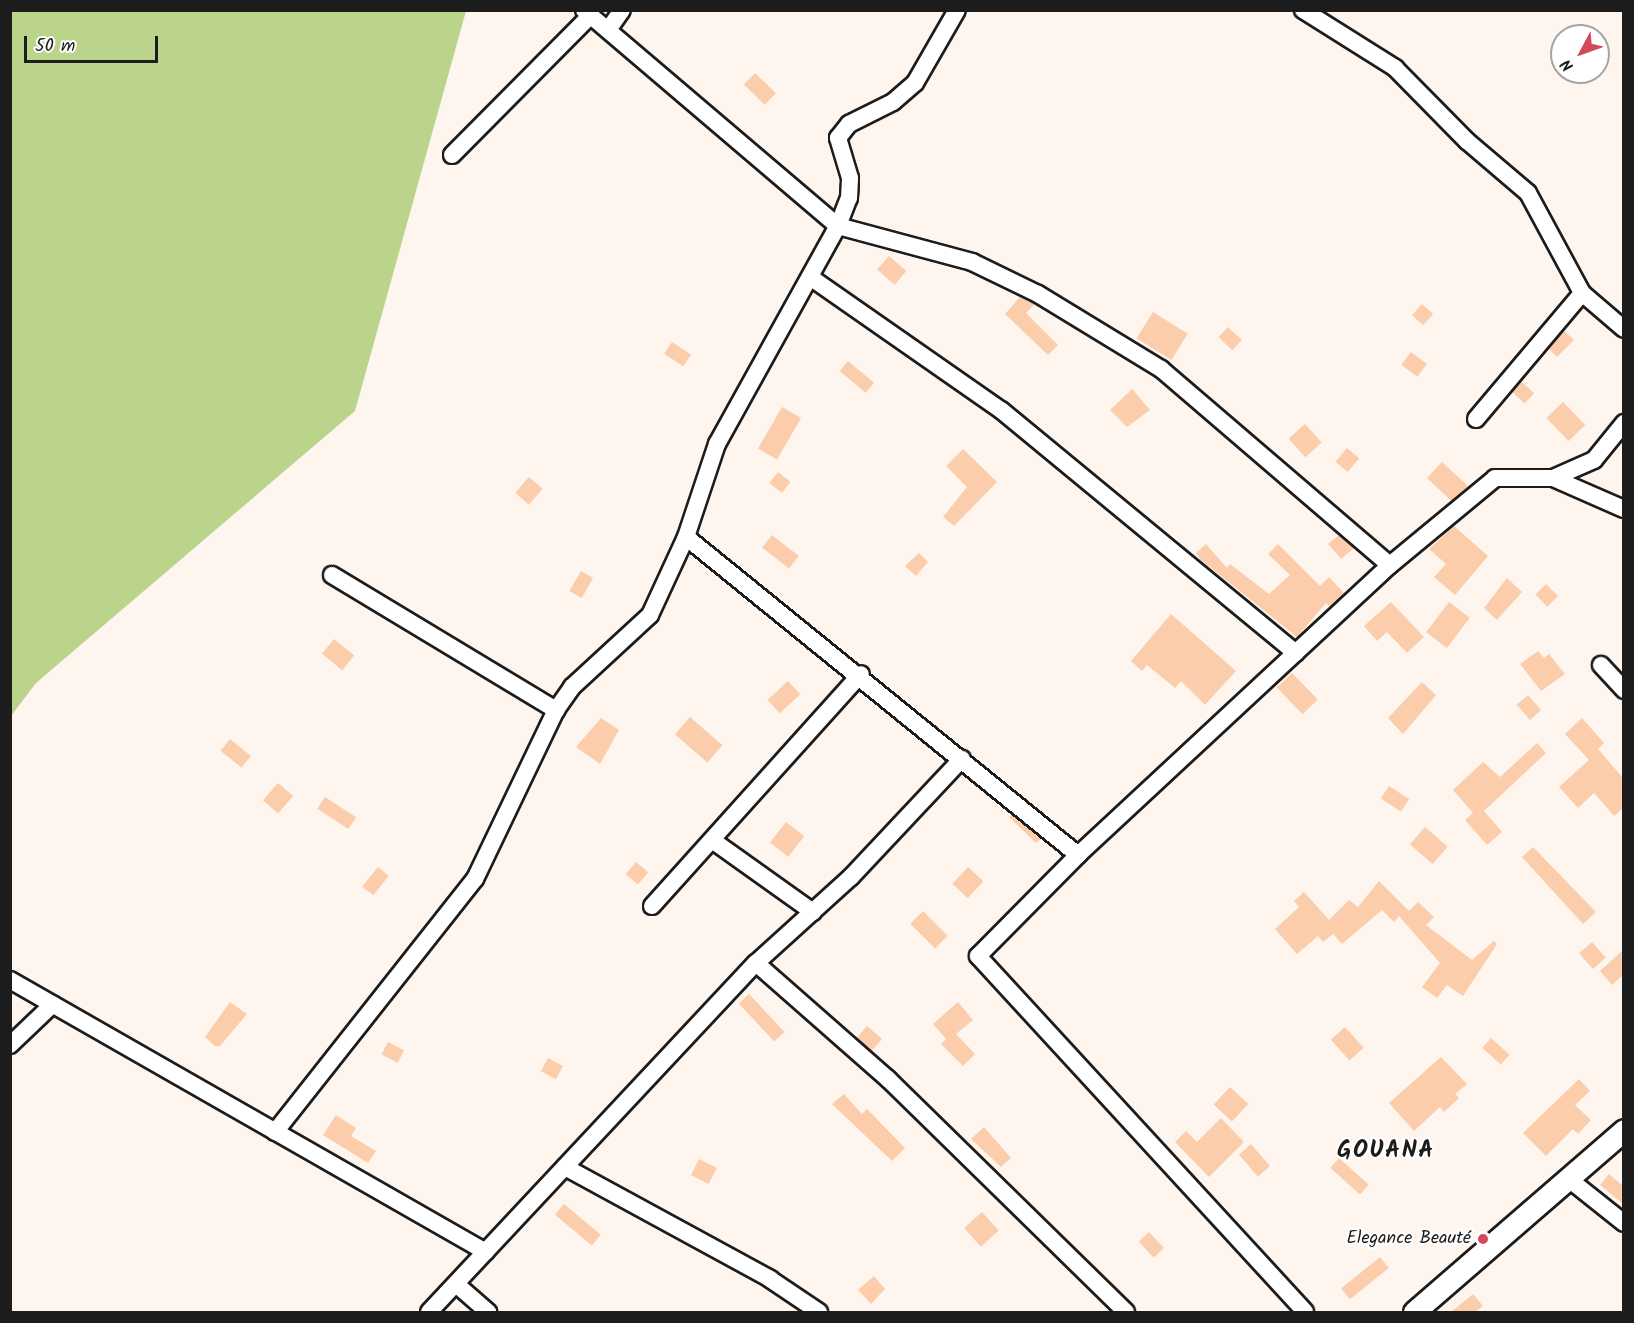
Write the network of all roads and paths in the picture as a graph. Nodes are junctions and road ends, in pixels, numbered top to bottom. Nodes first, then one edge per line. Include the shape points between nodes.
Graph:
1 (622, 10) edge
2 (957, 10) edge
3 (1304, 10) edge
4 (587, 13) edge
5 (608, 30) junction
6 (452, 155) dead end
7 (838, 226) junction
8 (810, 277) junction
9 (1582, 293) junction
10 (1623, 329) edge
11 (1476, 419) dead end
12 (1623, 423) edge
13 (1553, 478) junction
14 (1623, 509) edge
15 (686, 537) junction
16 (1390, 564) junction
17 (332, 575) dead end
18 (1296, 653) junction
19 (1601, 665) dead end
20 (861, 674) junction
21 (1623, 690) edge
22 (556, 710) junction
23 (962, 759) junction
24 (711, 840) junction
25 (1078, 855) junction
26 (652, 906) dead end
27 (813, 912) junction
28 (756, 963) junction
29 (10, 980) edge
30 (53, 1004) junction
31 (10, 1045) edge
32 (1623, 1130) edge
33 (275, 1132) junction
34 (565, 1167) junction
35 (1570, 1180) junction
36 (1623, 1223) edge
37 (486, 1252) junction
38 (456, 1284) junction
39 (429, 1312) edge
40 (488, 1312) edge
41 (819, 1312) edge
42 (1126, 1312) edge
43 (1305, 1312) edge
44 (1414, 1312) edge

1 - 5 street
2 - 7 street via 915,83 893,102 849,124 838,138 850,178 849,198
3 - 9 street via 1395,68 1467,141 1528,193
4 - 5 street
4 - 6 street
5 - 7 street
7 - 8 street
7 - 16 street via 972,262 1038,294 1161,369
8 - 15 street via 717,444
8 - 18 street via 1001,410
9 - 10 street
9 - 11 street
12 - 13 street via 1594,460
13 - 14 street
13 - 16 street via 1495,478
15 - 20 street
15 - 22 street via 650,615 572,687
16 - 18 street
17 - 22 street
18 - 25 street
19 - 21 street
20 - 23 street
20 - 24 street
22 - 33 street via 475,879
23 - 25 street
23 - 27 street
24 - 26 street
24 - 27 street
25 - 43 street via 978,956
27 - 28 street
28 - 34 street
28 - 42 street via 888,1079
29 - 30 street
30 - 31 street
30 - 33 street
32 - 35 street
33 - 37 street
34 - 37 street
34 - 41 street via 770,1279
35 - 36 street
35 - 44 street
37 - 38 street
38 - 39 street
38 - 40 street

